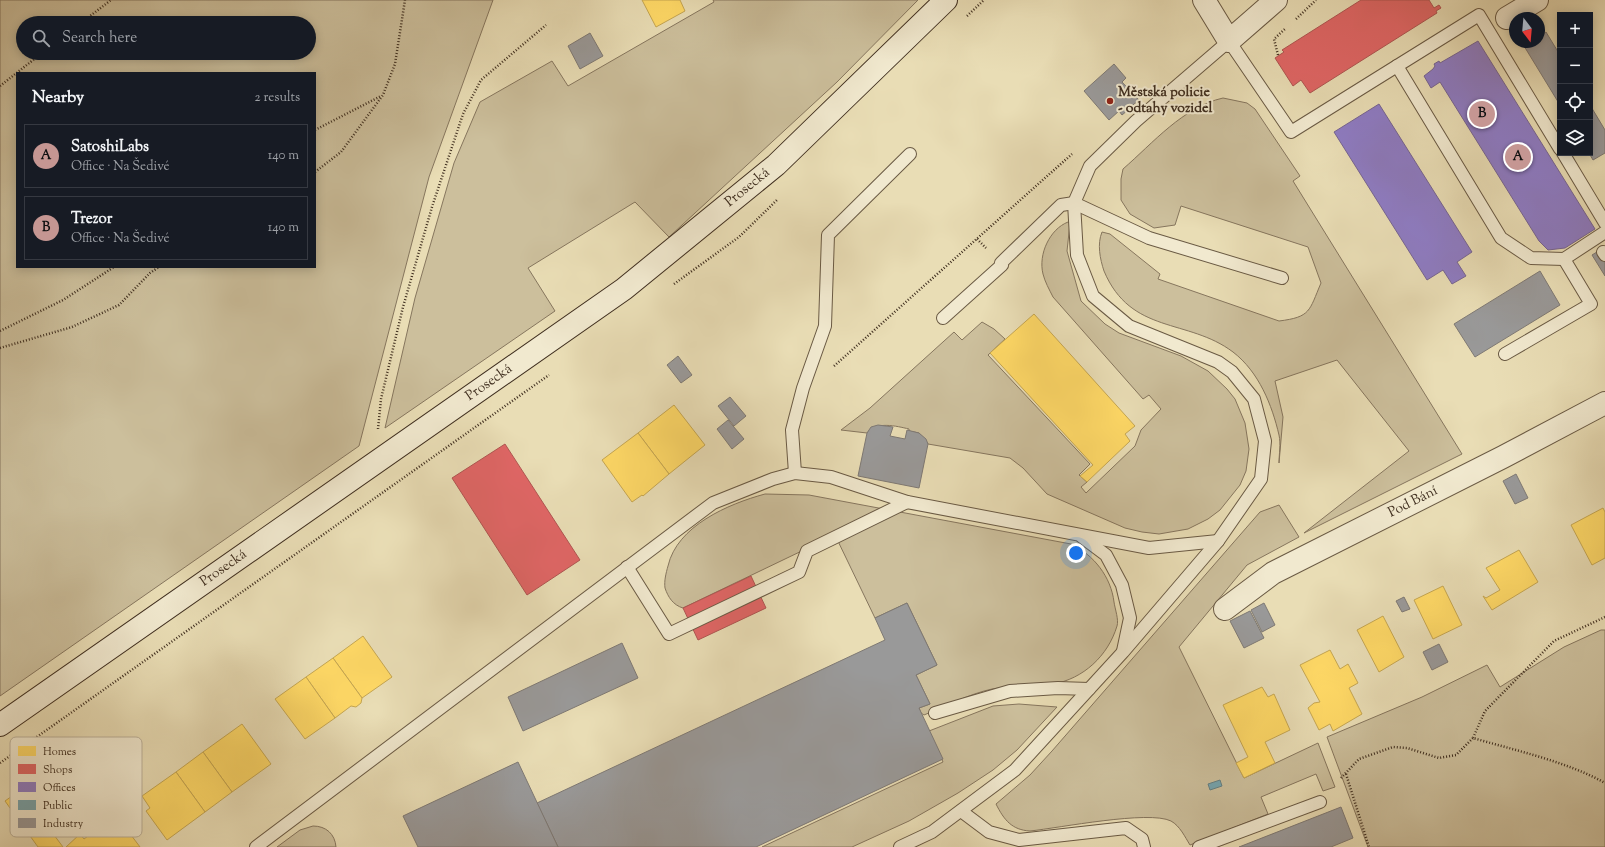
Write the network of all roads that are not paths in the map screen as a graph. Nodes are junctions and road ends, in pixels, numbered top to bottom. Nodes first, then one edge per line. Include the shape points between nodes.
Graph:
1 (946, 0) edge
2 (1204, 0) edge
3 (1276, 0) edge
4 (1537, 0) edge
5 (1507, 18) dead end
6 (1229, 41) junction
7 (1396, 66) junction
8 (1557, 144) edge
9 (910, 154) dead end
10 (1564, 156) edge
11 (1074, 203) junction
12 (1605, 223) edge
13 (1605, 232) edge
14 (1564, 259) junction
15 (1282, 278) dead end
16 (943, 318) dead end
17 (1505, 354) dead end
18 (1605, 403) edge
19 (795, 473) junction
20 (907, 502) junction
21 (1080, 535) junction
22 (1218, 541) junction
23 (627, 567) junction
24 (1225, 608) dead end
25 (1123, 652) junction
26 (1089, 689) junction
27 (935, 713) dead end
28 (0, 725) edge
29 (1320, 802) dead end
30 (961, 811) junction
31 (256, 847) edge
32 (900, 847) edge
33 (1144, 847) edge
34 (1199, 847) edge

1 - 28 main road, Prosecká via 776,165 624,289
2 - 6 main road
3 - 6 main road
4 - 5 main road
6 - 7 lane via 1291,132
6 - 11 lane via 1136,121 1090,166
7 - 8 lane via 1479,15
7 - 14 lane via 1501,238 1531,258
9 - 19 lane via 828,235 825,326 803,388 792,430
10 - 12 lane
11 - 15 lane via 1149,238
11 - 16 lane via 1061,205 1001,263 1002,265
11 - 22 lane via 1077,255 1093,296 1128,326 1218,362 1232,372 1254,400 1265,441 1261,478
13 - 14 lane
14 - 17 lane via 1591,304
18 - 24 main road, Pod Bání via 1273,573
19 - 20 lane via 831,477
19 - 23 lane via 713,503
20 - 21 lane
20 - 23 lane via 808,551 799,572 669,634
21 - 22 lane via 1149,548
21 - 25 lane via 1106,555 1122,585 1130,618
22 - 25 lane
23 - 31 lane
25 - 26 lane
26 - 27 lane via 1010,691
26 - 30 lane via 1015,770
29 - 34 lane
30 - 32 lane via 932,832
30 - 33 lane via 989,832 1019,840 1126,828 1142,839

